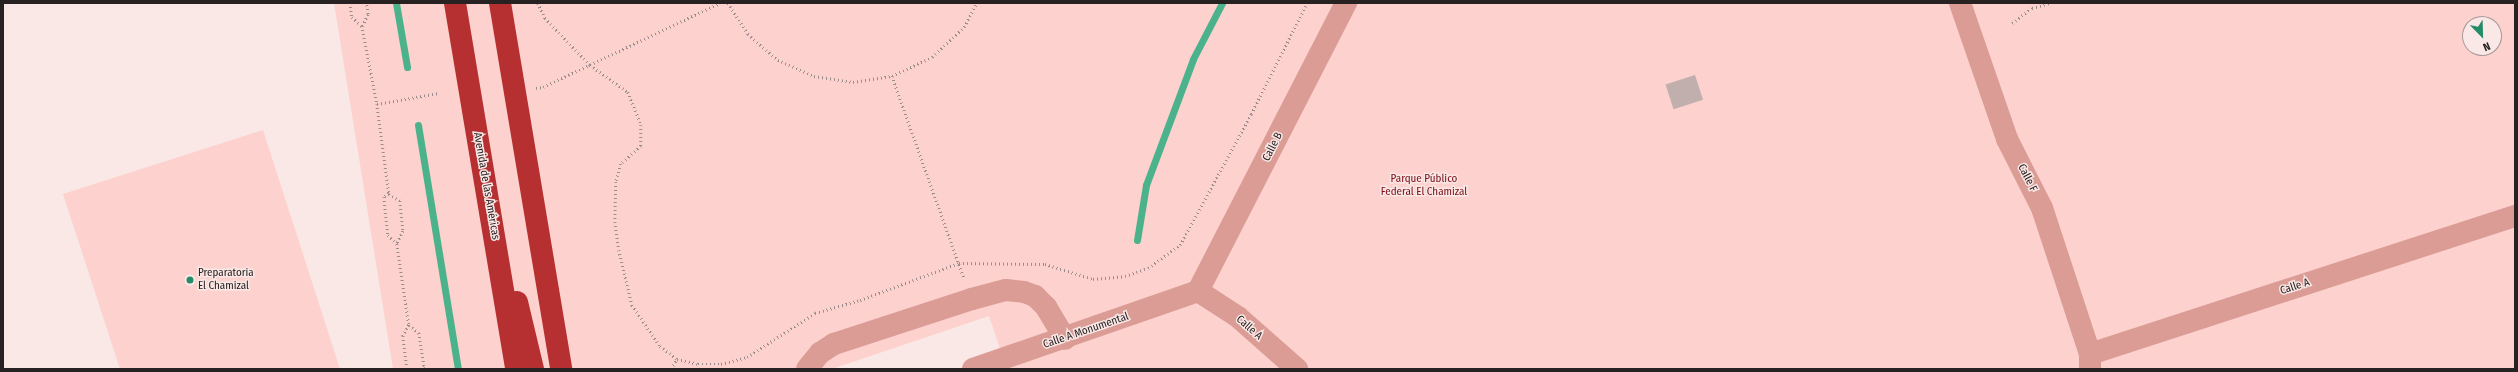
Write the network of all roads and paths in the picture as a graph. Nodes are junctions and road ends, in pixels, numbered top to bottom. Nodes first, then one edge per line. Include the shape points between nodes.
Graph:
1 (350, 3) edge
2 (366, 3) edge
3 (455, 3) edge
4 (500, 3) edge
5 (538, 3) edge
6 (720, 3) edge
7 (728, 3) edge
8 (977, 3) edge
9 (1307, 3) edge
10 (1346, 3) edge
11 (1960, 3) edge
12 (2049, 3) edge
13 (2012, 23) dead end
14 (362, 26) junction
15 (590, 65) junction
16 (892, 76) junction
17 (515, 90) junction
18 (439, 93) dead end
19 (377, 104) junction
20 (389, 194) junction
21 (2515, 216) edge
22 (495, 239) junction
23 (397, 244) junction
24 (959, 263) junction
25 (1198, 291) junction
26 (972, 299) junction
27 (409, 324) junction
28 (1064, 339) junction
29 (676, 359) junction
30 (2090, 361) edge
31 (407, 369) edge
32 (422, 369) edge
33 (516, 369) edge
34 (533, 369) edge
35 (561, 369) edge
36 (671, 369) edge
37 (807, 369) edge
38 (973, 369) edge
39 (1296, 369) edge

1 - 14 path via 352,17
2 - 14 path via 368,14
3 - 22 highway, Avenida de las Américas
4 - 17 highway
5 - 15 path via 545,18
6 - 15 path
7 - 16 path via 748,34 778,60 814,76 853,82
8 - 16 path via 964,27 932,57
9 - 24 path via 1180,245 1148,268 1125,276 1093,279 1045,264
10 - 25 street, Calle B
11 - 30 street, Calle F via 2008,138 2042,208
12 - 13 path via 2032,8
14 - 19 path
15 - 17 path via 543,87
15 - 29 path via 628,92 642,125 640,146 621,164 616,182 615,222 618,250 632,305 660,346
16 - 24 path
17 - 35 highway
18 - 19 path
19 - 20 path
20 - 23 path via 384,197 388,234
20 - 23 path via 400,201 404,231
21 - 30 street, Calle A
22 - 33 highway, Avenida de las Américas
22 - 34 highway via 522,315
23 - 27 path
24 - 26 path
24 - 29 path via 815,313 747,357 721,364 698,364
25 - 28 street, Calle A Monumental
25 - 39 street, Calle A via 1238,317
26 - 28 street via 1006,290 1035,296 1046,307
26 - 37 street via 834,344 820,353
27 - 31 path via 403,336
27 - 32 path via 419,333 424,366
28 - 38 street, Calle A Monumental
29 - 36 path

